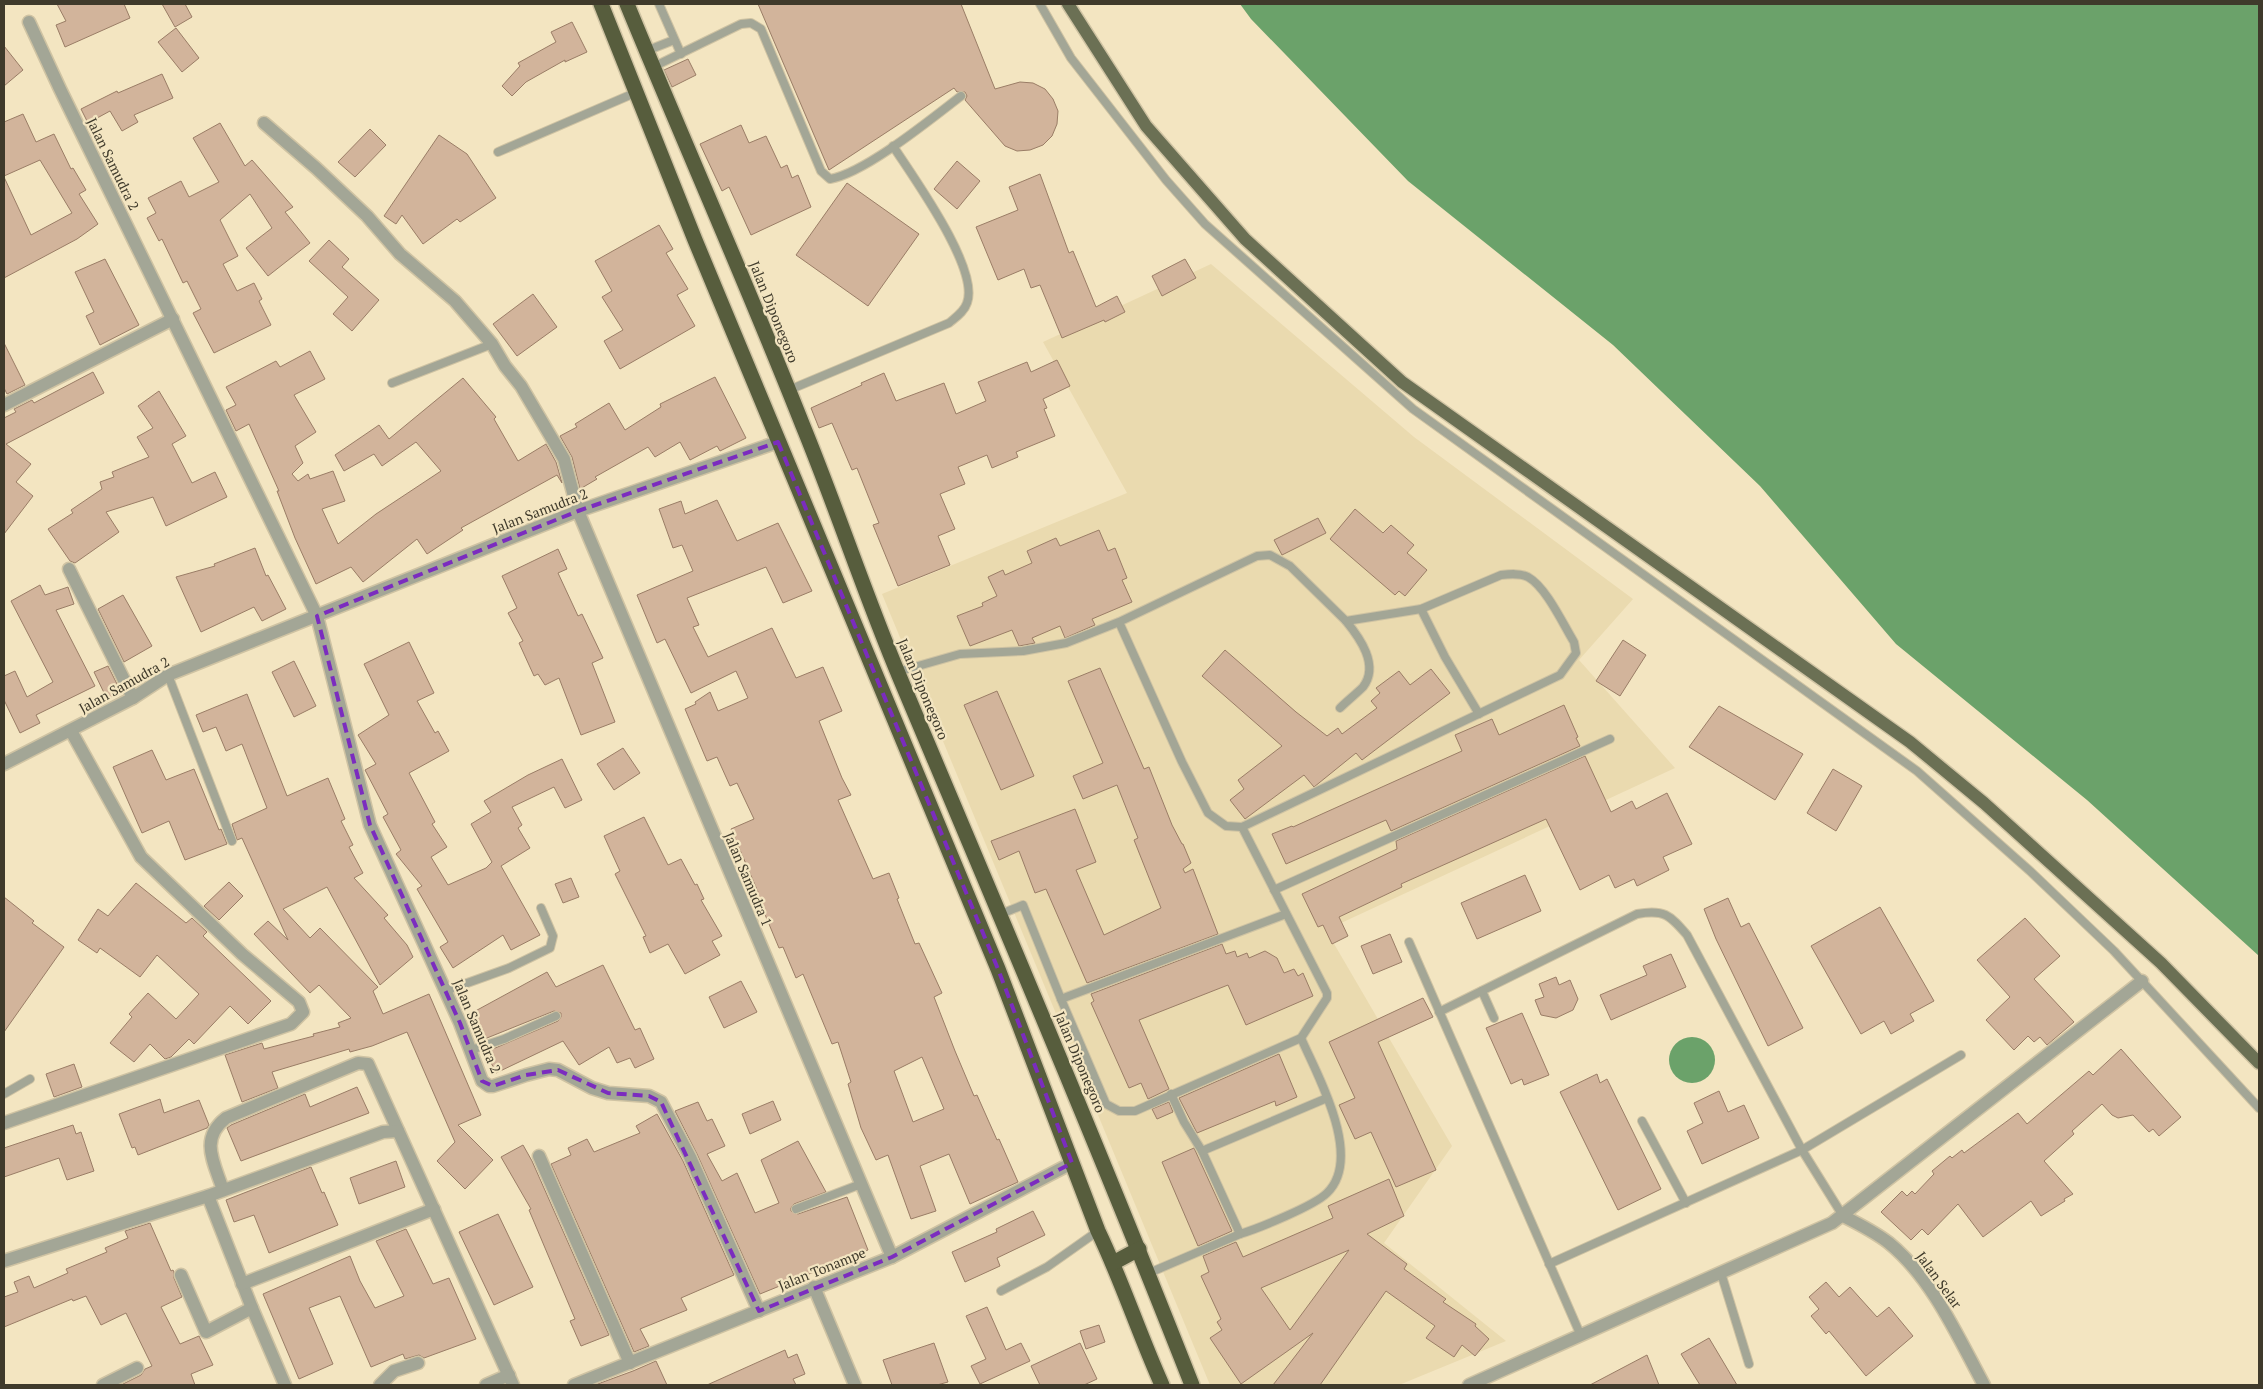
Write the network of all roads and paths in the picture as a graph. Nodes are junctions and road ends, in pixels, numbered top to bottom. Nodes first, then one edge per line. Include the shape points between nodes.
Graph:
1 (601, 4) edge
2 (626, 4) edge
3 (659, 4) edge
4 (1040, 4) edge
5 (1068, 4) edge
6 (29, 22) dead end
7 (674, 40) junction
8 (646, 51) junction
9 (681, 54) junction
10 (653, 68) junction
11 (637, 92) junction
12 (961, 96) dead end
13 (264, 122) dead end
14 (893, 146) junction
15 (498, 152) dead end
16 (173, 319) junction
17 (492, 344) junction
18 (392, 383) dead end
19 (789, 390) junction
20 (4, 405) edge
21 (778, 442) junction
22 (578, 511) junction
23 (69, 569) dead end
24 (1421, 609) junction
25 (317, 616) junction
26 (1346, 621) junction
27 (1119, 622) junction
28 (898, 674) junction
29 (168, 675) junction
30 (133, 698) junction
31 (1340, 708) dead end
32 (1479, 714) junction
33 (71, 731) junction
34 (1610, 739) dead end
35 (4, 764) edge
36 (1242, 827) junction
37 (232, 841) dead end
38 (1274, 890) junction
39 (541, 908) dead end
40 (1001, 914) junction
41 (1286, 914) junction
42 (1409, 942) dead end
43 (2142, 981) junction
44 (445, 991) junction
45 (1482, 991) junction
46 (1061, 1000) junction
47 (1439, 1012) junction
48 (556, 1016) dead end
49 (1494, 1018) dead end
50 (1302, 1038) junction
51 (471, 1050) junction
52 (1961, 1055) dead end
53 (2259, 1063) edge
54 (30, 1079) dead end
55 (4, 1094) edge
56 (1171, 1094) junction
57 (1327, 1098) junction
58 (2259, 1108) edge
59 (1642, 1121) dead end
60 (4, 1123) edge
61 (398, 1131) junction
62 (1802, 1150) junction
63 (1202, 1151) junction
64 (539, 1156) dead end
65 (1072, 1163) junction
66 (861, 1184) junction
67 (223, 1190) junction
68 (208, 1196) junction
69 (1686, 1203) junction
70 (434, 1209) junction
71 (796, 1209) dead end
72 (1843, 1216) junction
73 (1098, 1231) junction
74 (1240, 1234) junction
75 (1139, 1249) junction
76 (892, 1257) junction
77 (4, 1261) edge
78 (1113, 1263) junction
79 (1550, 1264) junction
80 (1720, 1273) junction
81 (1149, 1274) junction
82 (181, 1275) dead end
83 (242, 1284) junction
84 (814, 1287) junction
85 (1001, 1290) dead end
86 (252, 1308) junction
87 (759, 1311) junction
88 (1580, 1336) junction
89 (418, 1363) dead end
90 (630, 1363) junction
91 (1749, 1364) dead end
92 (137, 1368) dead end
93 (511, 1380) edge
94 (103, 1385) edge
95 (285, 1385) edge
96 (380, 1385) edge
97 (486, 1385) edge
98 (574, 1385) edge
99 (855, 1385) edge
100 (1162, 1385) edge
101 (1192, 1385) edge
102 (1469, 1385) edge
103 (1984, 1385) edge

1 - 11 highway
2 - 8 highway, Jalan Diponegoro
3 - 7 lane
4 - 43 lane via 1071,58 1166,180 1205,224 1413,409 1917,771 2030,871
5 - 53 main road via 1146,126 1239,232 1402,382 1910,742 1984,803 2161,963
6 - 16 street, Jalan Samudra 2
7 - 8 lane
7 - 9 lane
8 - 10 highway, Jalan Diponegoro
9 - 10 lane
9 - 14 lane via 741,24 751,23 761,29 821,171 830,179 842,177
10 - 19 highway, Jalan Diponegoro
11 - 15 lane
11 - 21 highway
12 - 14 lane
13 - 17 street, Jalan Samudra 1 via 367,216 400,254 455,301
14 - 19 lane via 950,235 966,271 967,304 949,323
16 - 20 street
16 - 25 street, Jalan Samudra 2
17 - 18 lane
17 - 22 street, Jalan Samudra 1 via 564,459
19 - 28 highway, Jalan Diponegoro
21 - 22 street, Jalan Samudra 2
21 - 65 highway via 998,970
22 - 25 street, Jalan Samudra 2
22 - 66 street, Jalan Samudra 1
23 - 30 street
24 - 26 lane
24 - 32 lane
24 - 32 lane via 1501,575 1526,576 1538,584 1574,642 1576,653 1560,675
25 - 29 street, Jalan Samudra 2
25 - 44 street, Jalan Samudra 2 via 370,824
26 - 27 lane via 1290,566 1280,559 1263,555 1185,588
26 - 31 lane via 1366,651 1368,677
27 - 28 lane via 1066,643 1023,651 960,654
27 - 36 lane via 1208,813 1226,826
28 - 40 highway, Jalan Diponegoro
29 - 30 street, Jalan Samudra 2
29 - 37 lane
30 - 33 street, Jalan Samudra 2
32 - 36 lane
33 - 35 street, Jalan Samudra 2
33 - 60 street via 141,857 242,954 300,1002 303,1012 291,1024
34 - 38 lane
36 - 38 lane
38 - 41 lane
39 - 44 lane via 553,936 550,948 509,968
40 - 46 lane via 1023,904
40 - 75 highway, Jalan Diponegoro
41 - 46 lane
41 - 50 lane via 1327,993 1326,1001
42 - 47 lane
43 - 58 lane
43 - 72 street
44 - 51 street, Jalan Samudra 2
45 - 47 lane
45 - 49 lane
45 - 62 lane via 1637,914 1655,911 1674,920 1687,935
46 - 56 lane via 1106,1104 1119,1111 1135,1111
47 - 79 lane
48 - 51 lane via 504,1040
50 - 56 lane
50 - 57 lane
51 - 87 street, Jalan Samudra 2 via 482,1081 489,1086 549,1069 558,1070 608,1094 649,1096 661,1102 690,1157
52 - 62 lane
54 - 55 lane
56 - 63 lane
57 - 63 lane
57 - 74 lane via 1341,1140 1341,1162 1327,1193 1297,1210
59 - 69 lane
61 - 67 street via 383,1132
61 - 67 street via 371,1066 365,1062 358,1063 226,1118 216,1126 210,1136 210,1148
61 - 70 street
62 - 69 lane
62 - 72 lane
63 - 74 lane
64 - 90 street
65 - 73 highway
65 - 76 street, Jalan Tonampe
66 - 71 lane
66 - 76 street, Jalan Samudra 1
67 - 68 street
68 - 77 street
68 - 83 street
69 - 79 lane
70 - 83 street
70 - 93 street
72 - 80 street
72 - 103 street, Jalan Selar via 1876,1233 1908,1261 1944,1310
73 - 78 highway
73 - 85 lane via 1047,1267
74 - 81 lane
75 - 78 highway
75 - 81 highway, Jalan Diponegoro
76 - 84 street, Jalan Tonampe
78 - 100 highway
79 - 88 lane
80 - 88 street
80 - 91 lane
81 - 101 highway, Jalan Diponegoro
82 - 86 street via 206,1332
83 - 86 street
84 - 87 street, Jalan Tonampe
84 - 99 street
86 - 95 street
87 - 90 street, Jalan Tonampe
88 - 102 street
89 - 96 street via 394,1371
90 - 98 street, Jalan Tonampe
92 - 94 street
93 - 97 street

